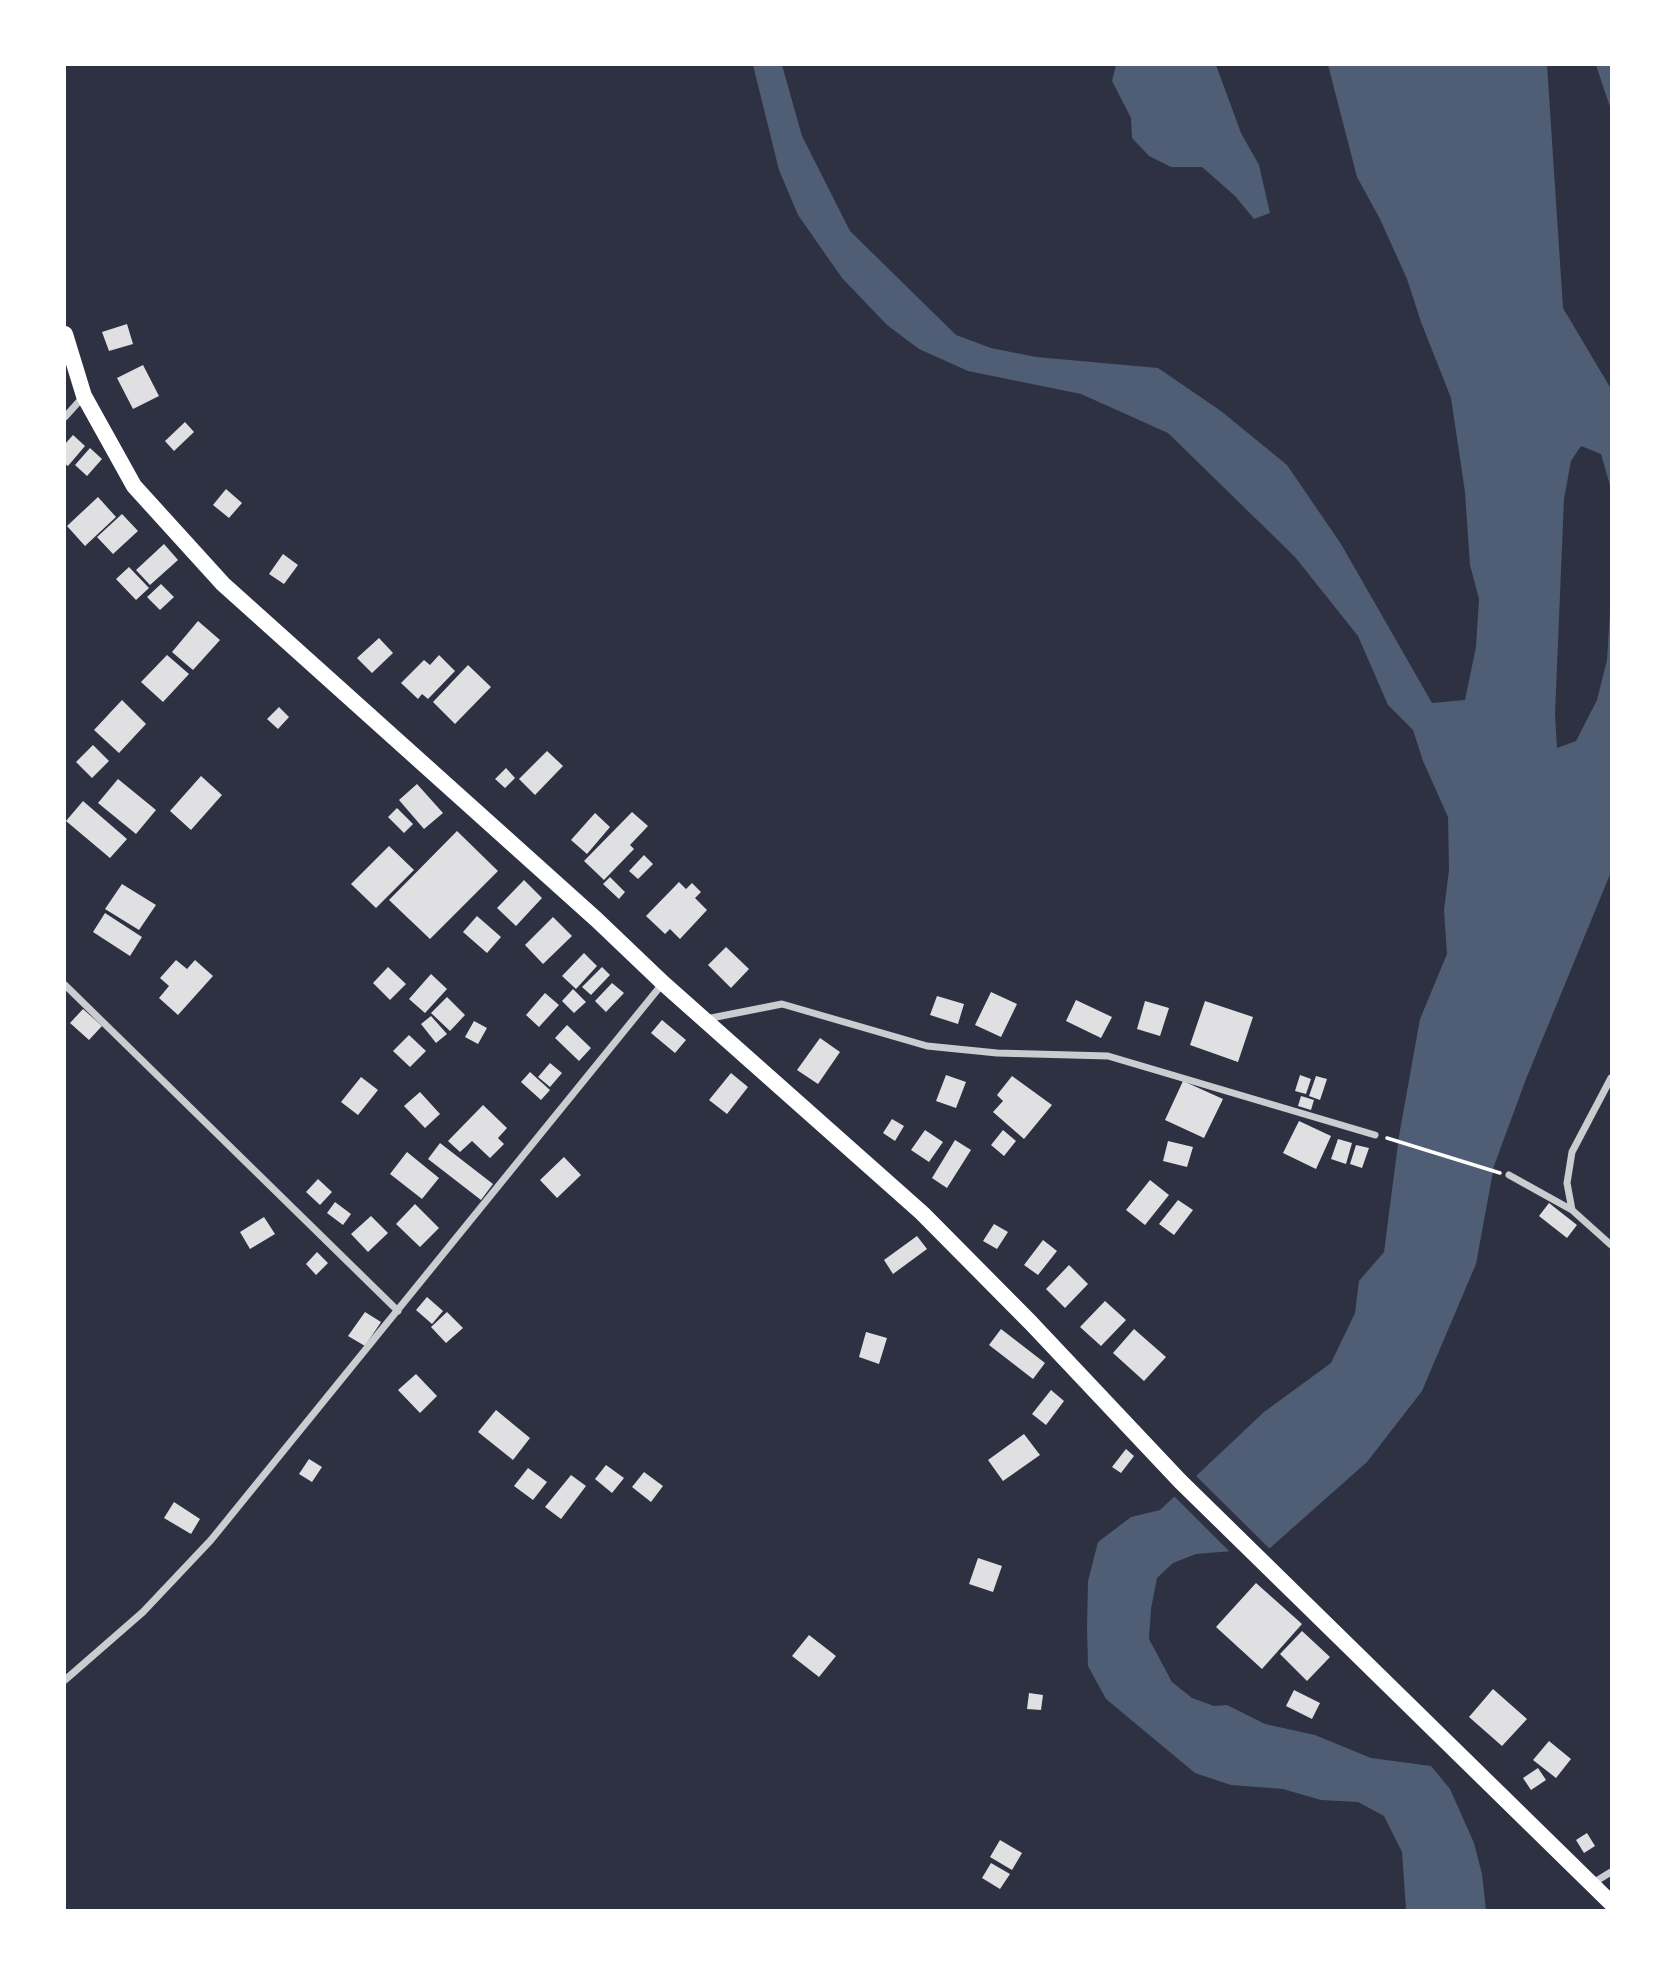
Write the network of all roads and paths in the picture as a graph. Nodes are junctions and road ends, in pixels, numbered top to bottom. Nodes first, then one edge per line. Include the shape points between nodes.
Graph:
1 (65, 334) edge
2 (84, 396) junction
3 (65, 417) edge
4 (663, 983) junction
5 (65, 985) edge
6 (704, 1020) junction
7 (1611, 1078) edge
8 (1376, 1135) joint
9 (1508, 1175) joint
10 (1572, 1210) junction
11 (1611, 1245) edge
12 (398, 1311) junction
13 (65, 1679) edge
14 (1611, 1872) edge
15 (1592, 1883) junction
16 (1611, 1902) edge

1 - 2 highway
2 - 3 street
2 - 4 highway via 134,486 223,584
4 - 6 highway
4 - 12 street
5 - 12 street
6 - 8 street via 782,1004 927,1046 1108,1056
6 - 15 highway via 922,1213 1180,1481
7 - 10 street via 1572,1153 1567,1183
8 - 9 path
9 - 10 street
10 - 11 street
12 - 13 street via 211,1540 144,1612
14 - 15 street
15 - 16 highway

